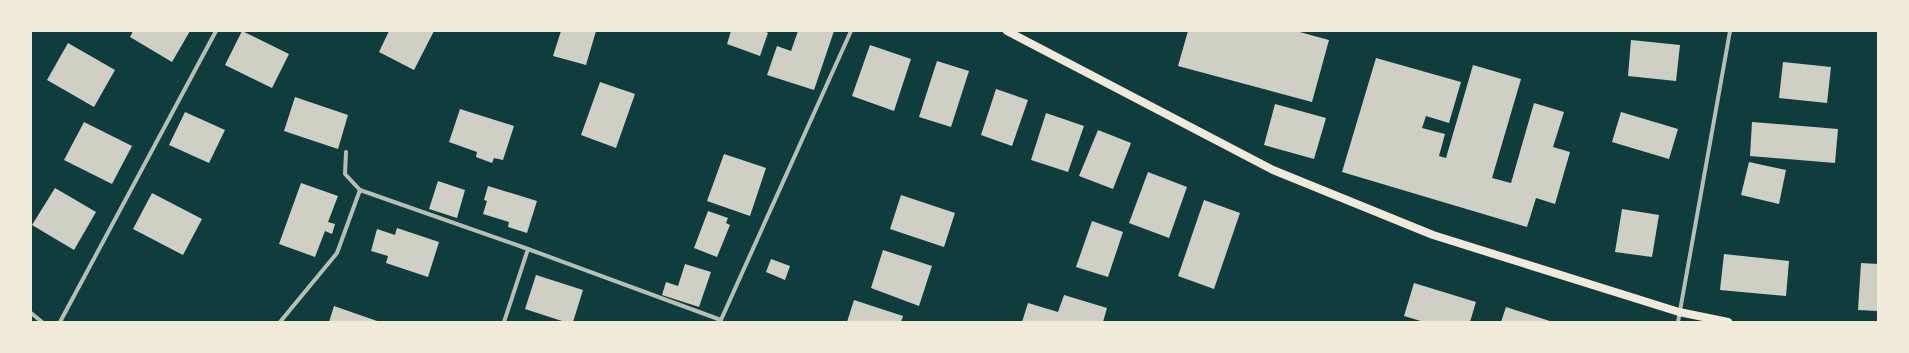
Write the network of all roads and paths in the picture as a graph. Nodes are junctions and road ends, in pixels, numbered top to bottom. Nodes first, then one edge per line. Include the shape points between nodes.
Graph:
1 (216, 31) edge
2 (851, 31) edge
3 (1007, 31) edge
4 (1730, 31) edge
5 (346, 152) dead end
6 (360, 190) junction
7 (528, 249) junction
8 (1679, 312) junction
9 (31, 313) edge
10 (721, 321) edge
11 (42, 322) edge
12 (60, 322) edge
13 (280, 322) edge
14 (504, 322) edge
15 (1678, 322) edge
16 (1728, 322) edge

1 - 12 street
2 - 10 street
3 - 8 main road via 1273,170 1433,235
4 - 8 street
5 - 6 street via 345,174
6 - 7 street
6 - 13 street via 337,253
7 - 10 street
7 - 14 street
8 - 15 street
8 - 16 main road
9 - 11 street

